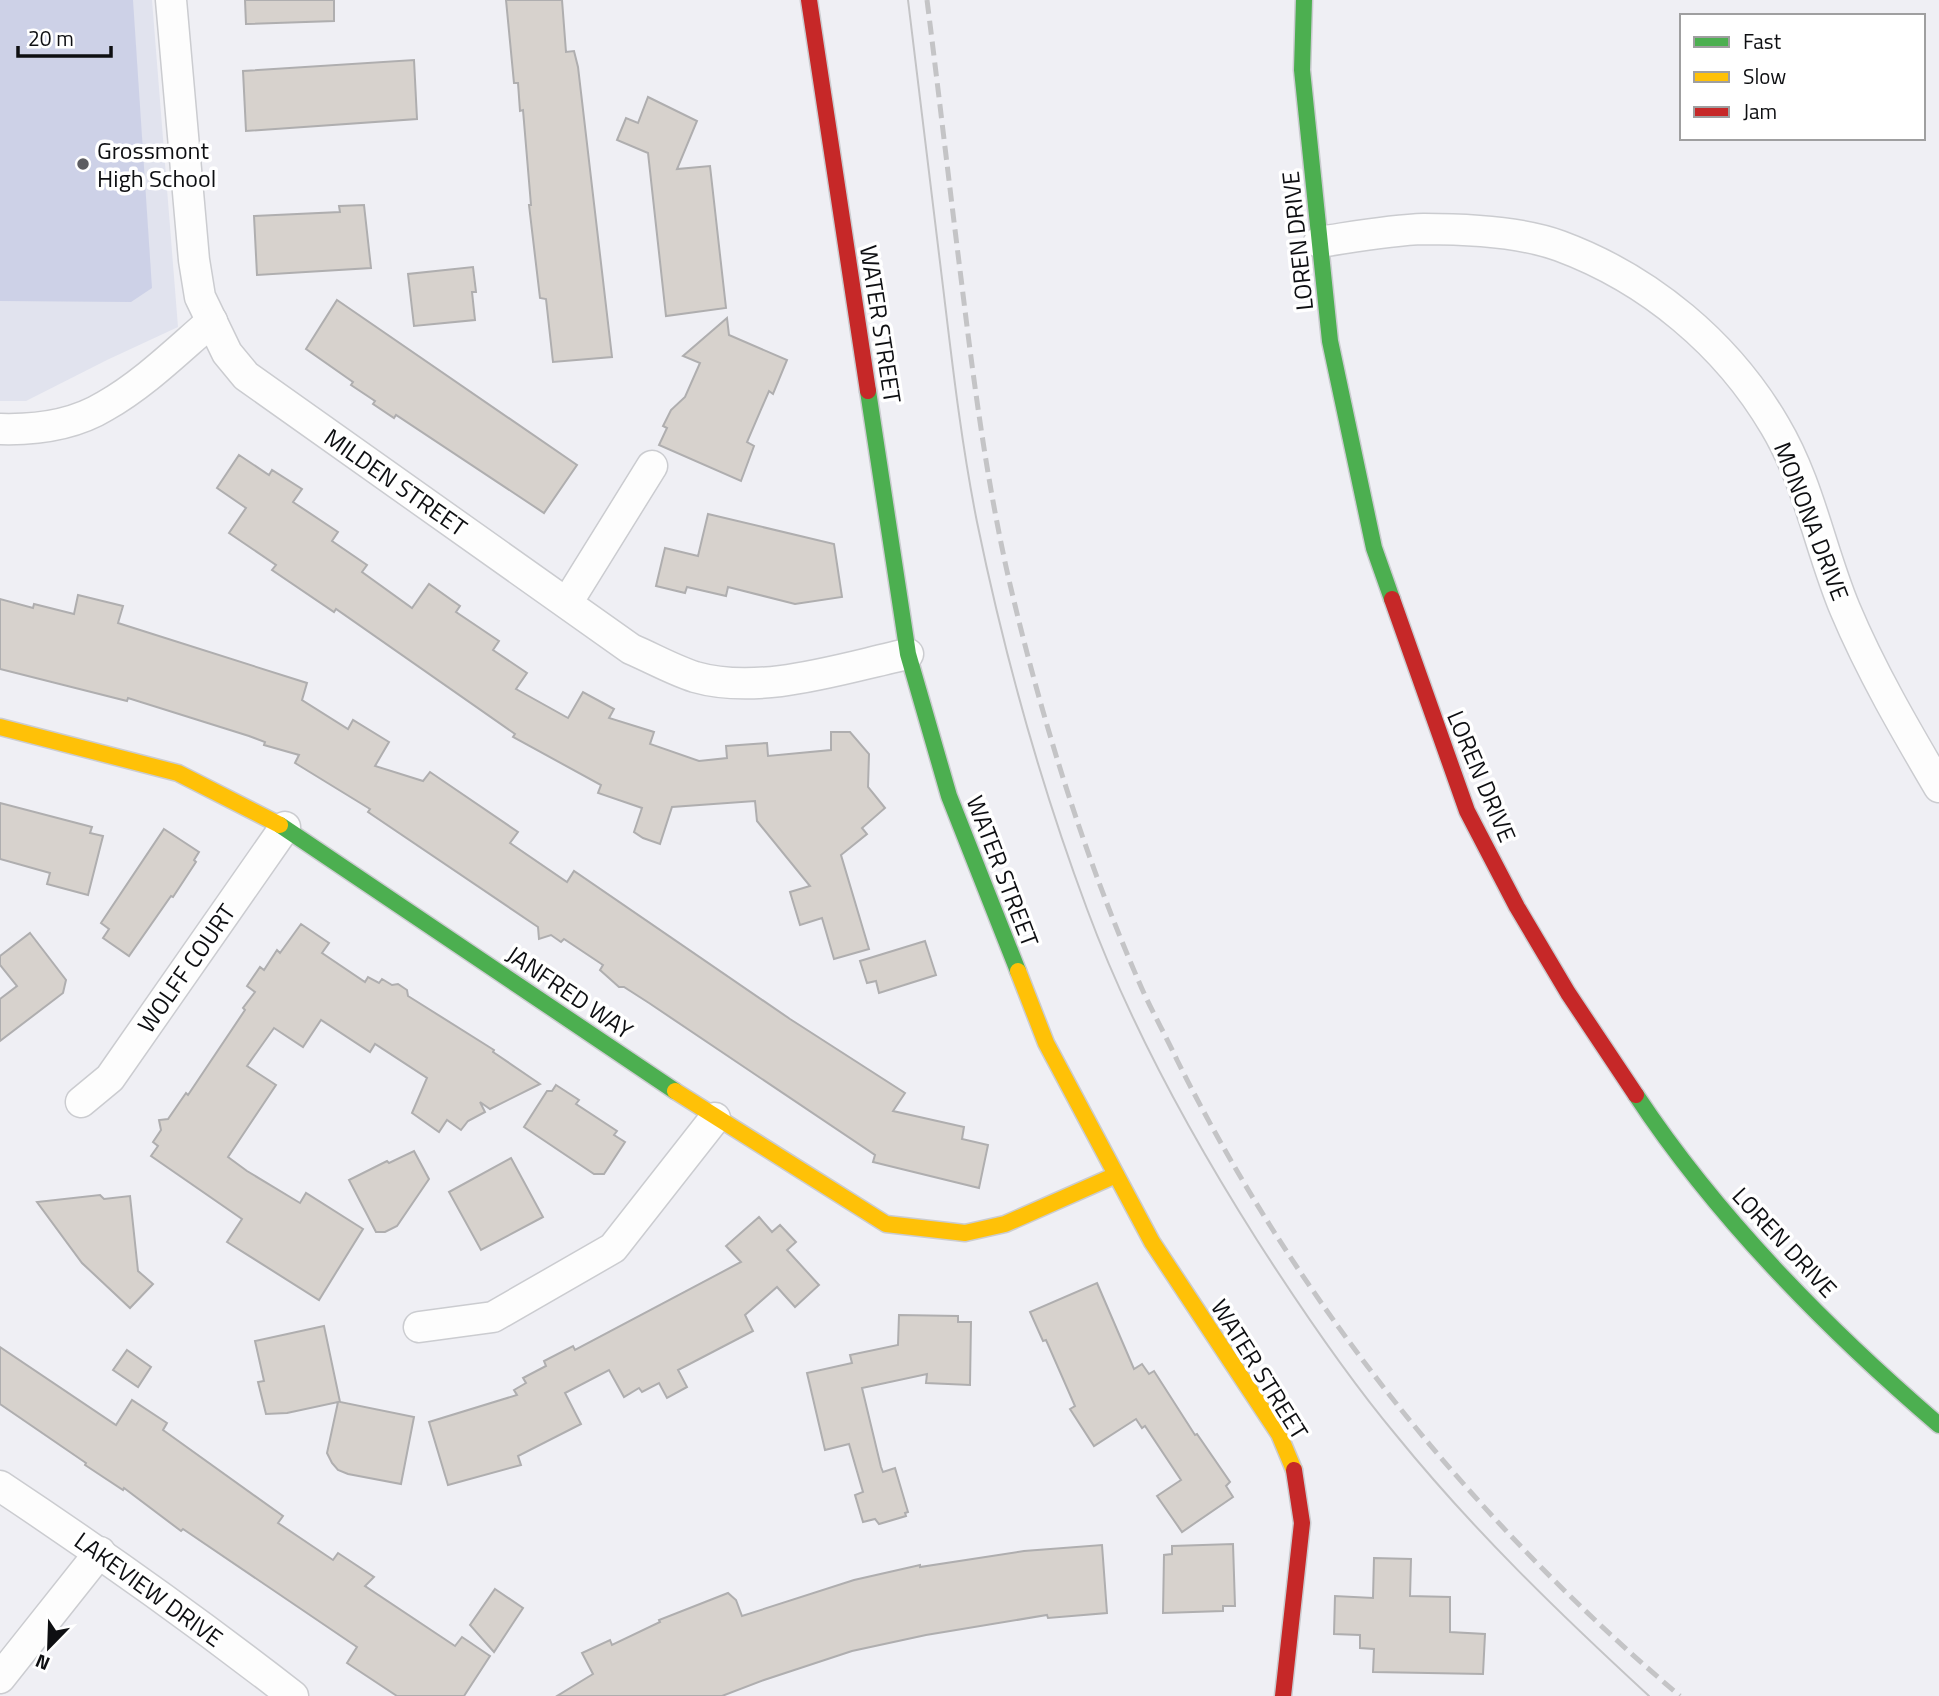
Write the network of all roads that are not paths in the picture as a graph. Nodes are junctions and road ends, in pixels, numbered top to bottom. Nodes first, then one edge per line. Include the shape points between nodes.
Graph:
1 (171, 0) edge
2 (809, 0) edge
3 (1304, 0) edge
4 (1319, 242) junction
5 (212, 321) junction
6 (0, 429) edge
7 (652, 466) dead end
8 (567, 603) junction
9 (908, 653) junction
10 (0, 727) edge
11 (1939, 787) edge
12 (285, 827) junction
13 (81, 1102) dead end
14 (715, 1118) junction
15 (1116, 1175) junction
16 (419, 1327) dead end
17 (1939, 1425) edge
18 (0, 1486) edge
19 (100, 1552) junction
20 (0, 1678) edge
21 (293, 1696) edge
22 (1283, 1696) edge

1 - 5 street, MILDEN STREET via 194,260 200,297
2 - 9 street, WATER STREET
3 - 4 street, LOREN DRIVE via 1302,69
4 - 11 street, MONONA DRIVE via 1422,229 1509,235 1558,245 1598,262 1679,314 1728,361 1775,426 1794,462 1854,629
4 - 17 street, LOREN DRIVE via 1330,341 1374,548 1467,811 1517,907 1604,1050 1709,1193 1784,1278
5 - 6 street via 104,407 67,422
5 - 8 street, MILDEN STREET via 227,353 246,376
7 - 8 street
8 - 9 street, MILDEN STREET via 631,649 695,677 741,684 781,681
9 - 15 street, WATER STREET via 949,796 1046,1043
10 - 12 street, JANFRED WAY via 178,773
12 - 13 street, WOLFF COURT via 110,1078
12 - 14 street, JANFRED WAY
14 - 15 street, JANFRED WAY via 886,1224 965,1233 1005,1224
14 - 16 street via 613,1248 493,1317
15 - 22 street, WATER STREET via 1152,1242 1279,1434 1295,1473 1302,1523
18 - 19 street, LAKEVIEW DRIVE
19 - 20 street
19 - 21 street, LAKEVIEW DRIVE

